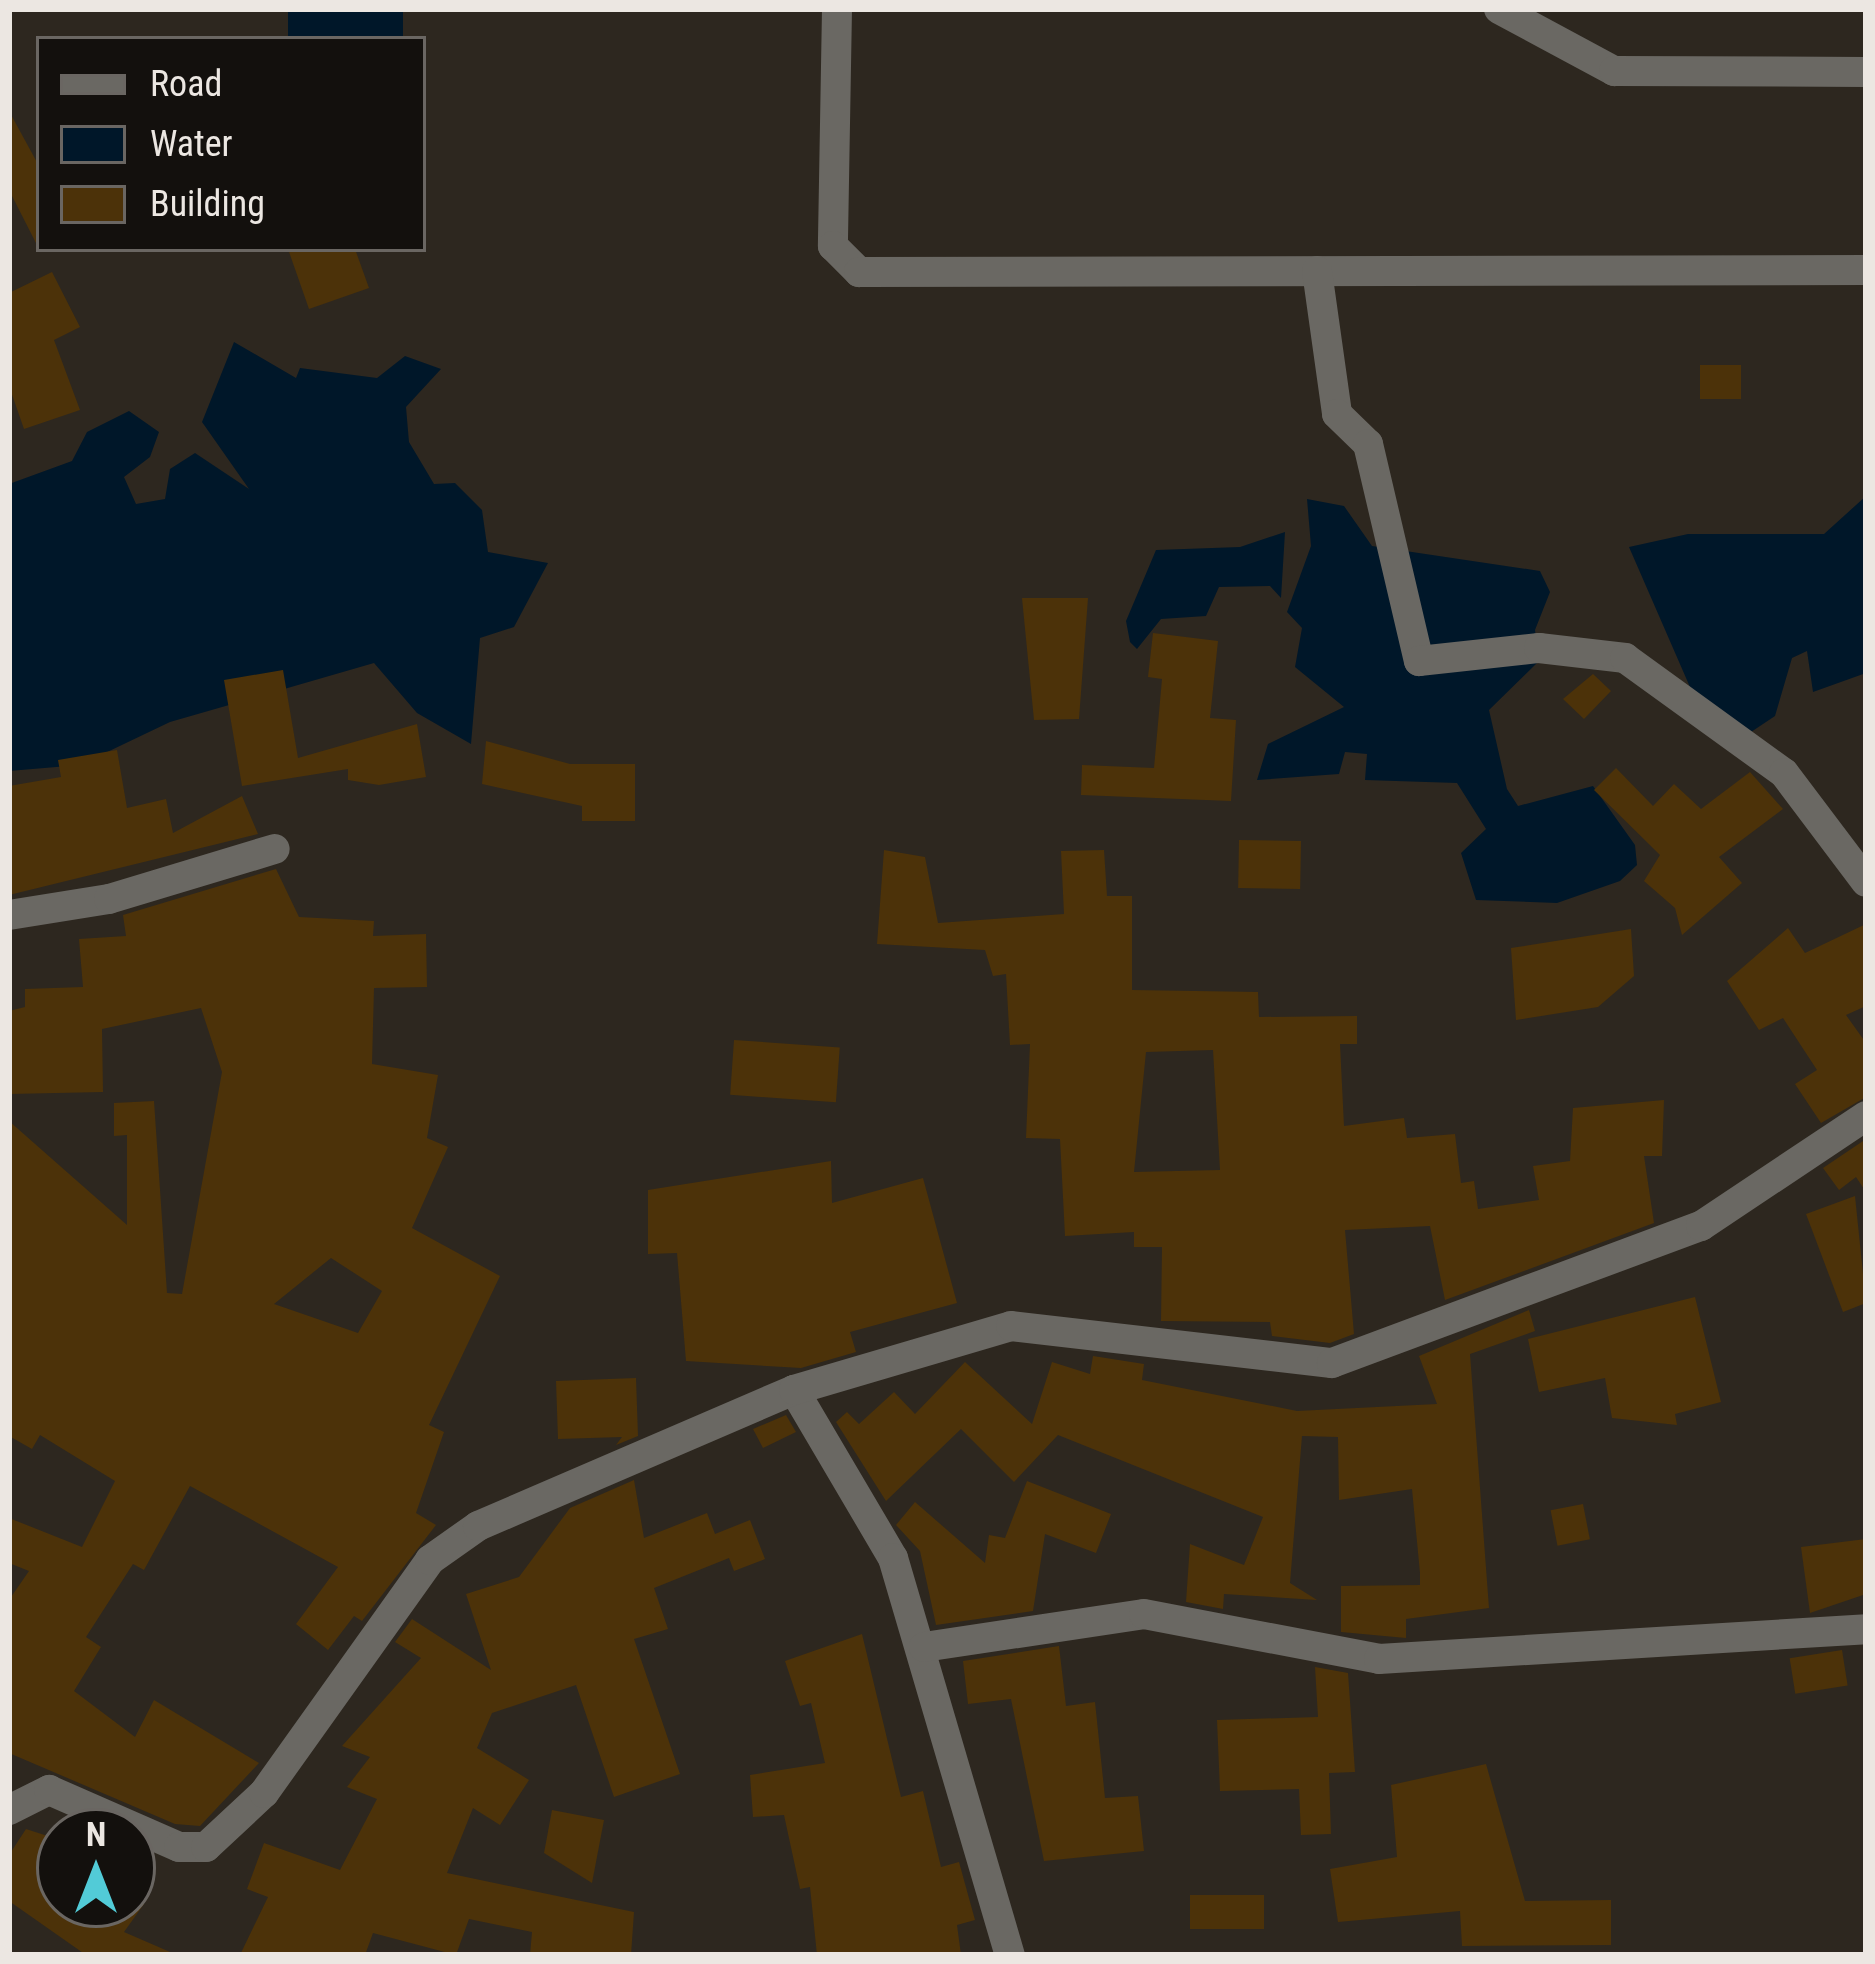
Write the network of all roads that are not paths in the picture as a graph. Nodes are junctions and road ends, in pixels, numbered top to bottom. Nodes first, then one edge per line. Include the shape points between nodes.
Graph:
1 (837, 9) edge
2 (1499, 9) edge
3 (1866, 72) edge
4 (1866, 270) edge
5 (1317, 272) junction
6 (275, 849) dead end
7 (1866, 881) edge
8 (9, 915) edge
9 (1866, 1116) edge
10 (794, 1390) junction
11 (1866, 1629) edge
12 (924, 1647) junction
13 (9, 1810) edge
14 (1010, 1955) edge

1 - 5 street via 832,246 847,268
2 - 3 street via 1614,71
4 - 5 street
5 - 7 street via 1337,414 1368,444 1418,661 1539,648 1625,658 1784,773
6 - 8 street via 110,899
9 - 10 street via 1701,1226 1332,1363 1011,1326
10 - 12 street via 893,1558
10 - 13 street via 478,1526 430,1560 264,1792 206,1847 179,1847 49,1790
11 - 12 street via 1379,1659 1144,1613
12 - 14 street

